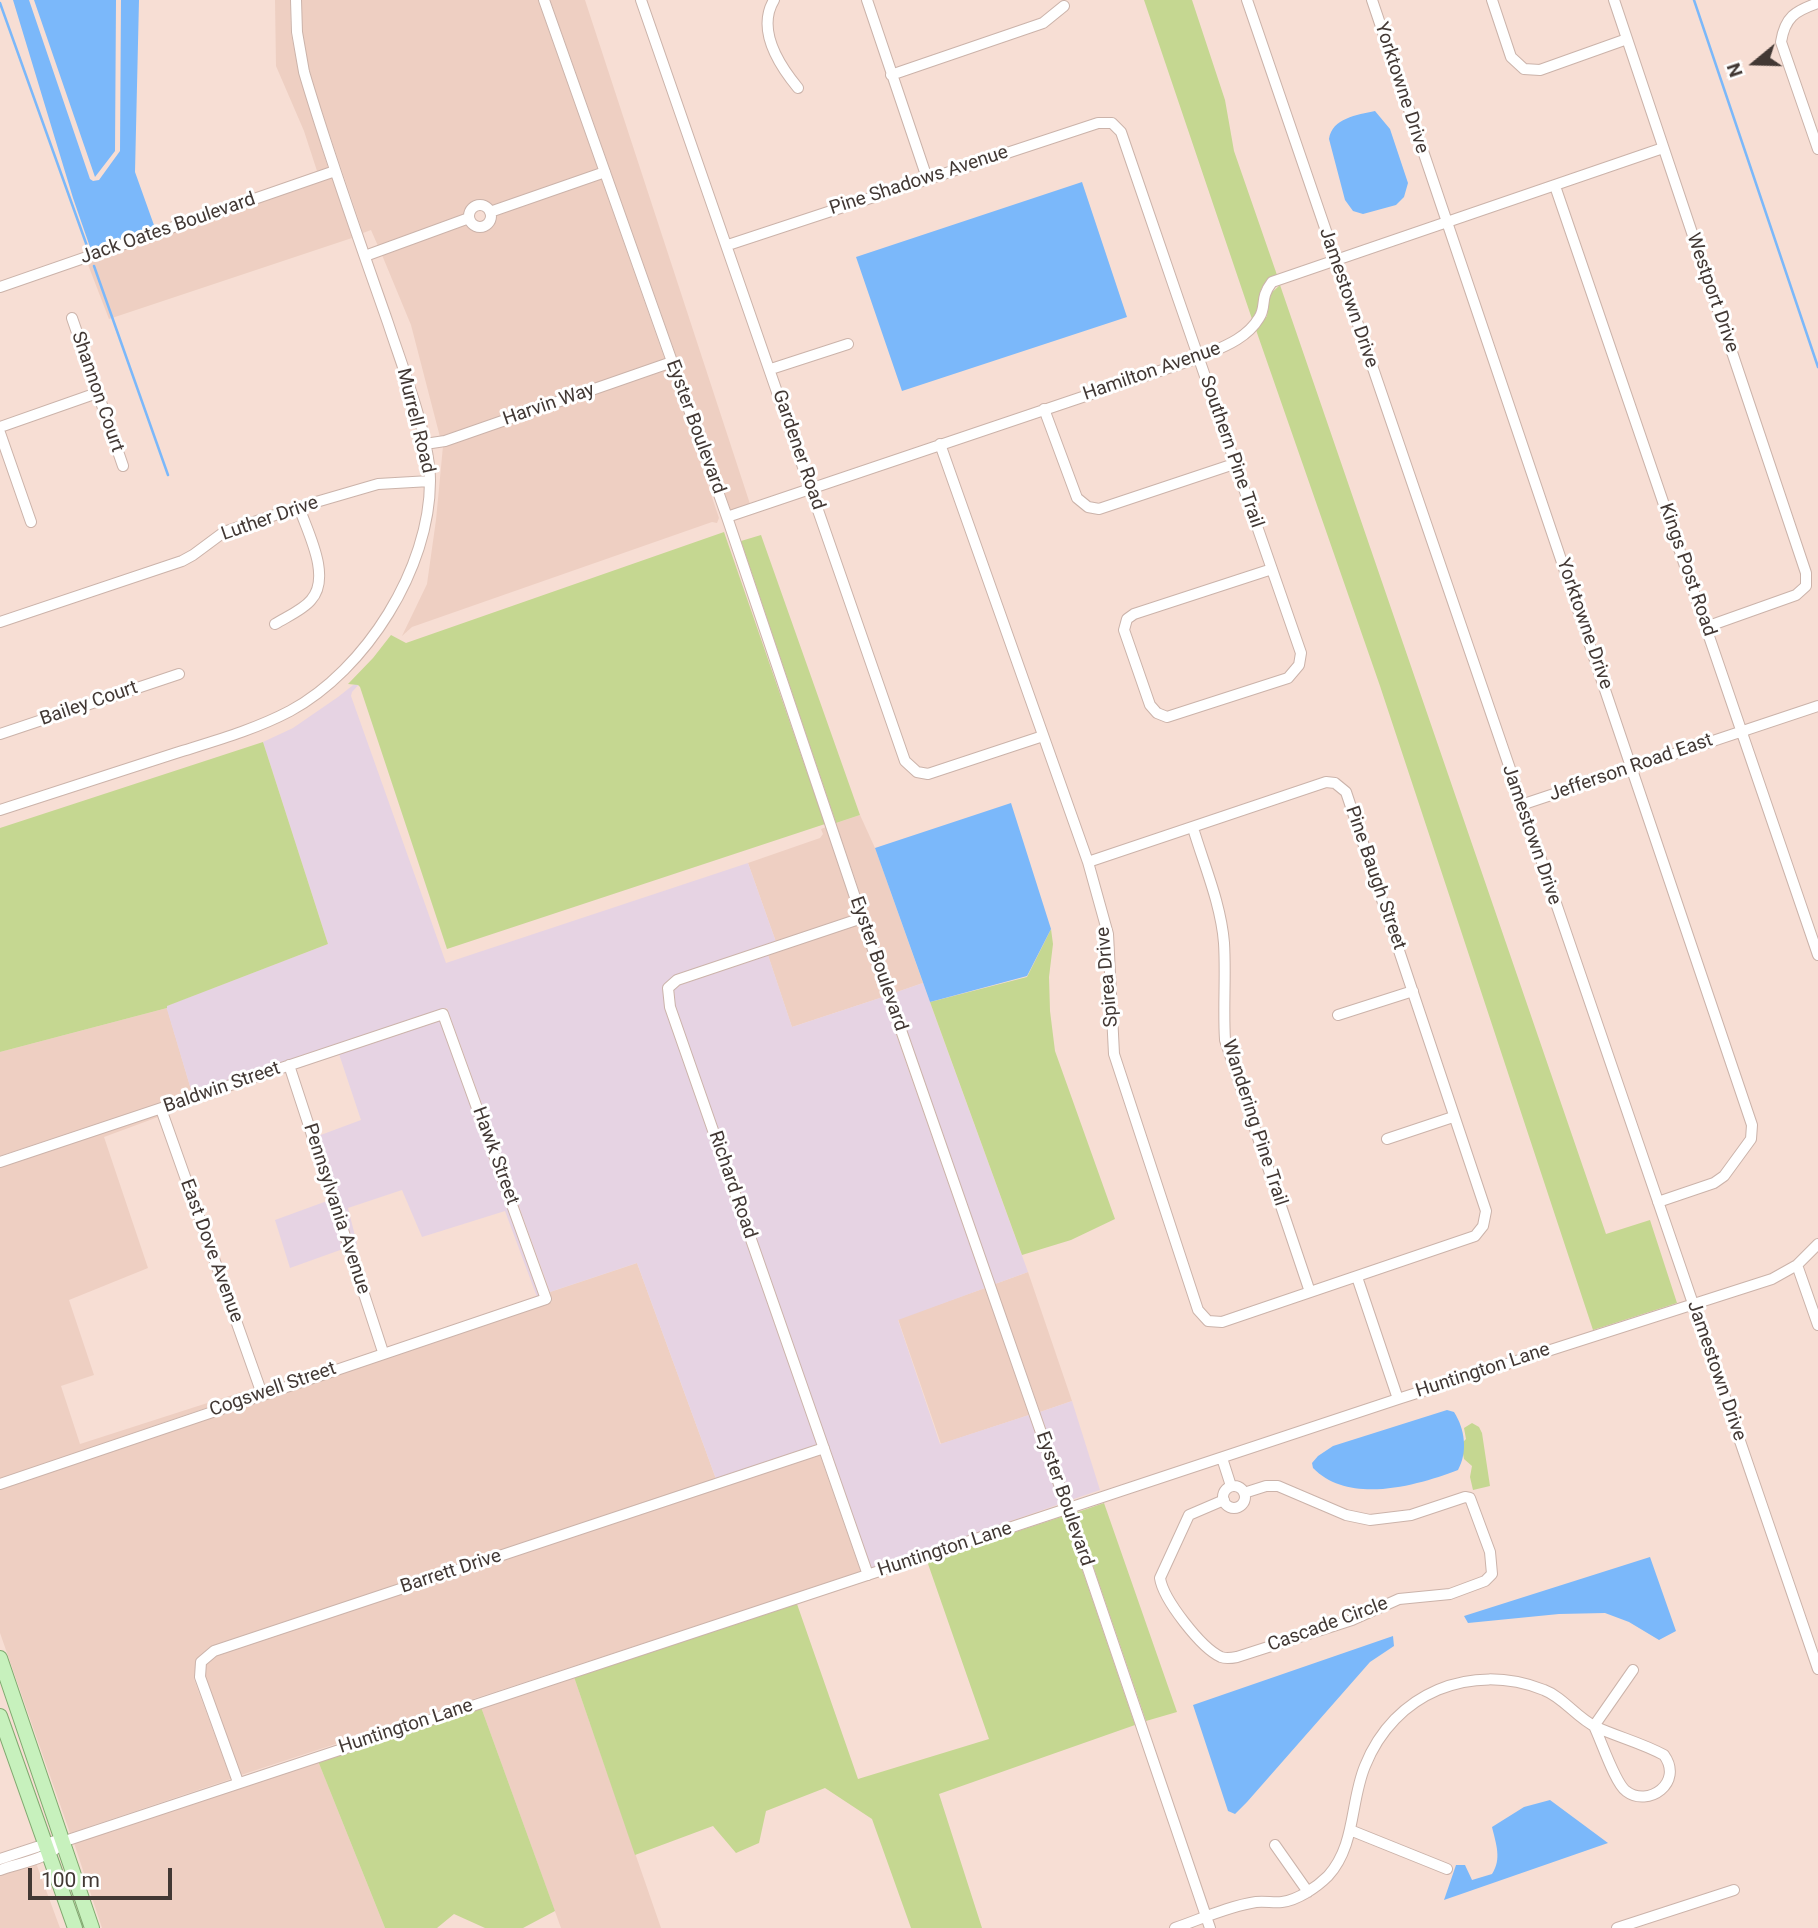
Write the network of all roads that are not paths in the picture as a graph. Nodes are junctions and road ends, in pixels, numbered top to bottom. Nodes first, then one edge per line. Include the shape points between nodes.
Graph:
1 (296, 0) edge
2 (544, 0) edge
3 (641, 0) edge
4 (774, 0) edge
5 (867, 0) edge
6 (1247, 0) edge
7 (1372, 0) edge
8 (1492, 0) edge
9 (1614, 0) edge
10 (1818, 3) edge
11 (1064, 6) dead end
12 (1627, 39) junction
13 (891, 75) junction
14 (799, 89) dead end
15 (1112, 123) joint
16 (1663, 148) junction
17 (1818, 149) edge
18 (335, 171) junction
19 (605, 172) junction
20 (927, 178) junction
21 (1555, 186) junction
22 (1445, 222) junction
23 (728, 245) junction
24 (365, 256) junction
25 (1335, 260) junction
26 (0, 287) edge
27 (72, 318) dead end
28 (848, 344) dead end
29 (1198, 358) junction
30 (672, 362) junction
31 (771, 369) junction
32 (97, 393) junction
33 (1044, 409) junction
34 (0, 428) edge
35 (0, 433) edge
36 (425, 444) junction
37 (940, 444) junction
38 (1234, 464) junction
39 (123, 466) dead end
40 (430, 481) junction
41 (811, 488) junction
42 (299, 507) junction
43 (727, 517) junction
44 (31, 522) dead end
45 (1272, 569) junction
46 (0, 622) edge
47 (275, 624) dead end
48 (1706, 627) junction
49 (179, 674) dead end
50 (1818, 706) edge
51 (1740, 731) junction
52 (0, 734) edge
53 (1043, 736) junction
54 (1632, 766) junction
55 (1521, 805) junction
56 (0, 810) edge
57 (1193, 828) junction
58 (1088, 862) junction
59 (862, 918) junction
60 (1818, 955) edge
61 (1413, 990) junction
62 (443, 1014) joint
63 (1338, 1015) dead end
64 (289, 1065) junction
65 (161, 1109) junction
66 (1454, 1117) junction
67 (1387, 1139) dead end
68 (0, 1162) edge
69 (1658, 1202) junction
70 (1483, 1226) joint
71 (1818, 1244) edge
72 (1797, 1265) junction
73 (1357, 1277) junction
74 (1310, 1293) junction
75 (546, 1299) joint
76 (1692, 1304) junction
77 (1818, 1325) edge
78 (383, 1352) junction
79 (262, 1394) junction
80 (1398, 1399) junction
81 (824, 1448) junction
82 (1222, 1458) junction
83 (0, 1484) edge
84 (1231, 1486) junction
85 (1244, 1493) junction
86 (1224, 1500) junction
87 (1068, 1510) junction
88 (868, 1575) junction
89 (0, 1658) edge
90 (1818, 1669) edge
91 (1633, 1670) dead end
92 (3, 1679) edge
93 (0, 1716) edge
94 (1594, 1726) junction
95 (238, 1782) junction
96 (1350, 1830) junction
97 (62, 1842) junction
98 (1275, 1846) dead end
99 (47, 1849) junction
100 (0, 1859) edge
101 (1447, 1869) dead end
102 (0, 1870) edge
103 (1734, 1889) dead end
104 (1308, 1892) junction
105 (1208, 1923) edge
106 (75, 1928) edge
107 (92, 1928) edge
108 (1175, 1928) edge
109 (1617, 1928) edge

1 - 18 street, Murrell Road via 304,72
2 - 19 street, Eyster Boulevard
3 - 23 street, Gardener Road
4 - 14 street via 766,26 780,67
5 - 13 street
6 - 25 street, Jamestown Drive
7 - 22 street, Yorktowne Drive
8 - 12 street via 1511,57 1524,69 1540,70
9 - 12 street, Westport Drive
10 - 17 street via 1792,16 1781,43
11 - 13 street via 1043,23
12 - 16 street, Westport Drive
13 - 20 street
15 - 20 street, Pine Shadows Avenue via 1098,123
15 - 29 street, Southern Pine Trail via 1121,132
16 - 21 street, Hamilton Avenue
16 - 48 street, Westport Drive via 1806,573 1806,586 1796,595
18 - 24 street, Murrell Road
18 - 26 street, Jack Oates Boulevard
19 - 24 street via 490,212 478,205 471,208 469,218
19 - 30 street, Eyster Boulevard
20 - 23 street, Pine Shadows Avenue
21 - 22 street, Hamilton Avenue
21 - 48 street, Kings Post Road
22 - 25 street, Hamilton Avenue
22 - 54 street, Yorktowne Drive
23 - 31 street, Gardener Road
24 - 36 street, Murrell Road
25 - 29 street, Hamilton Avenue via 1272,282 1264,293 1261,316 1250,329 1234,342
25 - 55 street, Jamestown Drive
27 - 32 street, Shannon Court
28 - 31 street
29 - 33 street, Hamilton Avenue
29 - 38 street, Southern Pine Trail
30 - 36 street, Harvin Way
30 - 43 street, Eyster Boulevard
31 - 41 street, Gardener Road
32 - 34 street
32 - 39 street, Shannon Court
33 - 37 street, Hamilton Avenue
33 - 38 street via 1077,498 1088,507 1099,509
35 - 44 street
36 - 40 street, Murrell Road
37 - 41 street, Hamilton Avenue
37 - 53 street, Spirea Drive
38 - 45 street, Southern Pine Trail
40 - 42 street, Luther Drive via 378,484
40 - 56 street, Murrell Road via 423,532 409,574 361,653 328,685 291,711 250,729
41 - 43 street, Hamilton Avenue
41 - 53 street, Gardener Road via 905,761 917,772 928,774
42 - 46 street, Luther Drive via 224,532 182,561
42 - 47 street via 320,567 319,586 312,600
43 - 59 street, Eyster Boulevard
45 - 45 street, Southern Pine Trail via 1301,653 1288,678 1167,717 1157,713 1150,705 1124,630 1127,619
48 - 51 street, Kings Post Road
49 - 52 street, Bailey Court
50 - 51 street, Jefferson Road East
51 - 54 street, Jefferson Road East
51 - 60 street, Kings Post Road
53 - 58 street, Spirea Drive
54 - 55 street, Jefferson Road East
54 - 69 street, Yorktowne Drive via 1752,1125 1751,1139 1724,1176
55 - 69 street, Jamestown Drive
57 - 58 street, Pine Baugh Street
57 - 61 street, Pine Baugh Street via 1326,782 1335,783 1346,792
57 - 74 street, Wandering Pine Trail via 1224,943 1225,1040
58 - 74 street, Spirea Drive via 1108,934 1114,1054 1198,1310 1208,1321 1222,1322
59 - 81 street, Richard Road via 677,981 668,988 670,1007
59 - 87 street, Eyster Boulevard
61 - 63 street
61 - 66 street, Pine Baugh Street
62 - 64 street, Baldwin Street
62 - 75 street, Hawk Street
64 - 65 street, Baldwin Street
64 - 78 street, Pennsylvania Avenue
65 - 68 street, Baldwin Street
65 - 79 street, East Dove Avenue
66 - 67 street
66 - 70 street, Pine Baugh Street via 1486,1211
69 - 76 street, Jamestown Drive
70 - 73 street, Spirea Drive via 1475,1236
71 - 72 street, Huntington Lane
72 - 76 street, Huntington Lane via 1772,1279
72 - 77 street
73 - 74 street, Spirea Drive
73 - 80 street
75 - 78 street, Cogswell Street
76 - 80 street, Huntington Lane
76 - 90 street, Jamestown Drive
78 - 79 street, Cogswell Street
79 - 83 street, Cogswell Street
80 - 82 street, Huntington Lane
81 - 88 street, Richard Road
81 - 95 street, Barrett Drive via 214,1651 201,1662 200,1677
82 - 84 street
82 - 87 street, Huntington Lane
84 - 85 street
84 - 86 street
85 - 86 street, Cascade Circle via 1238,1507
85 - 86 street, Cascade Circle via 1278,1486 1346,1515 1370,1520 1404,1517 1470,1498 1490,1552 1492,1574 1450,1594 1399,1600 1237,1657 1219,1656 1168,1601 1160,1578 1189,1515
87 - 88 street, Huntington Lane
87 - 105 street, Eyster Boulevard
88 - 95 street, Huntington Lane
89 - 92 main road
91 - 94 street
92 - 97 main road
93 - 99 main road
94 - 94 street via 1664,1755 1672,1774 1669,1783 1648,1796 1624,1790
94 - 96 street via 1546,1690 1501,1678 1465,1680 1430,1692 1405,1709 1378,1740 1364,1767
95 - 97 street, Huntington Lane
96 - 101 street
96 - 104 street via 1345,1849 1328,1875
97 - 99 street, Huntington Lane
97 - 107 main road
98 - 104 street
99 - 100 street
99 - 102 street
99 - 106 main road
103 - 109 street
104 - 105 street via 1286,1902 1255,1902
105 - 108 street

